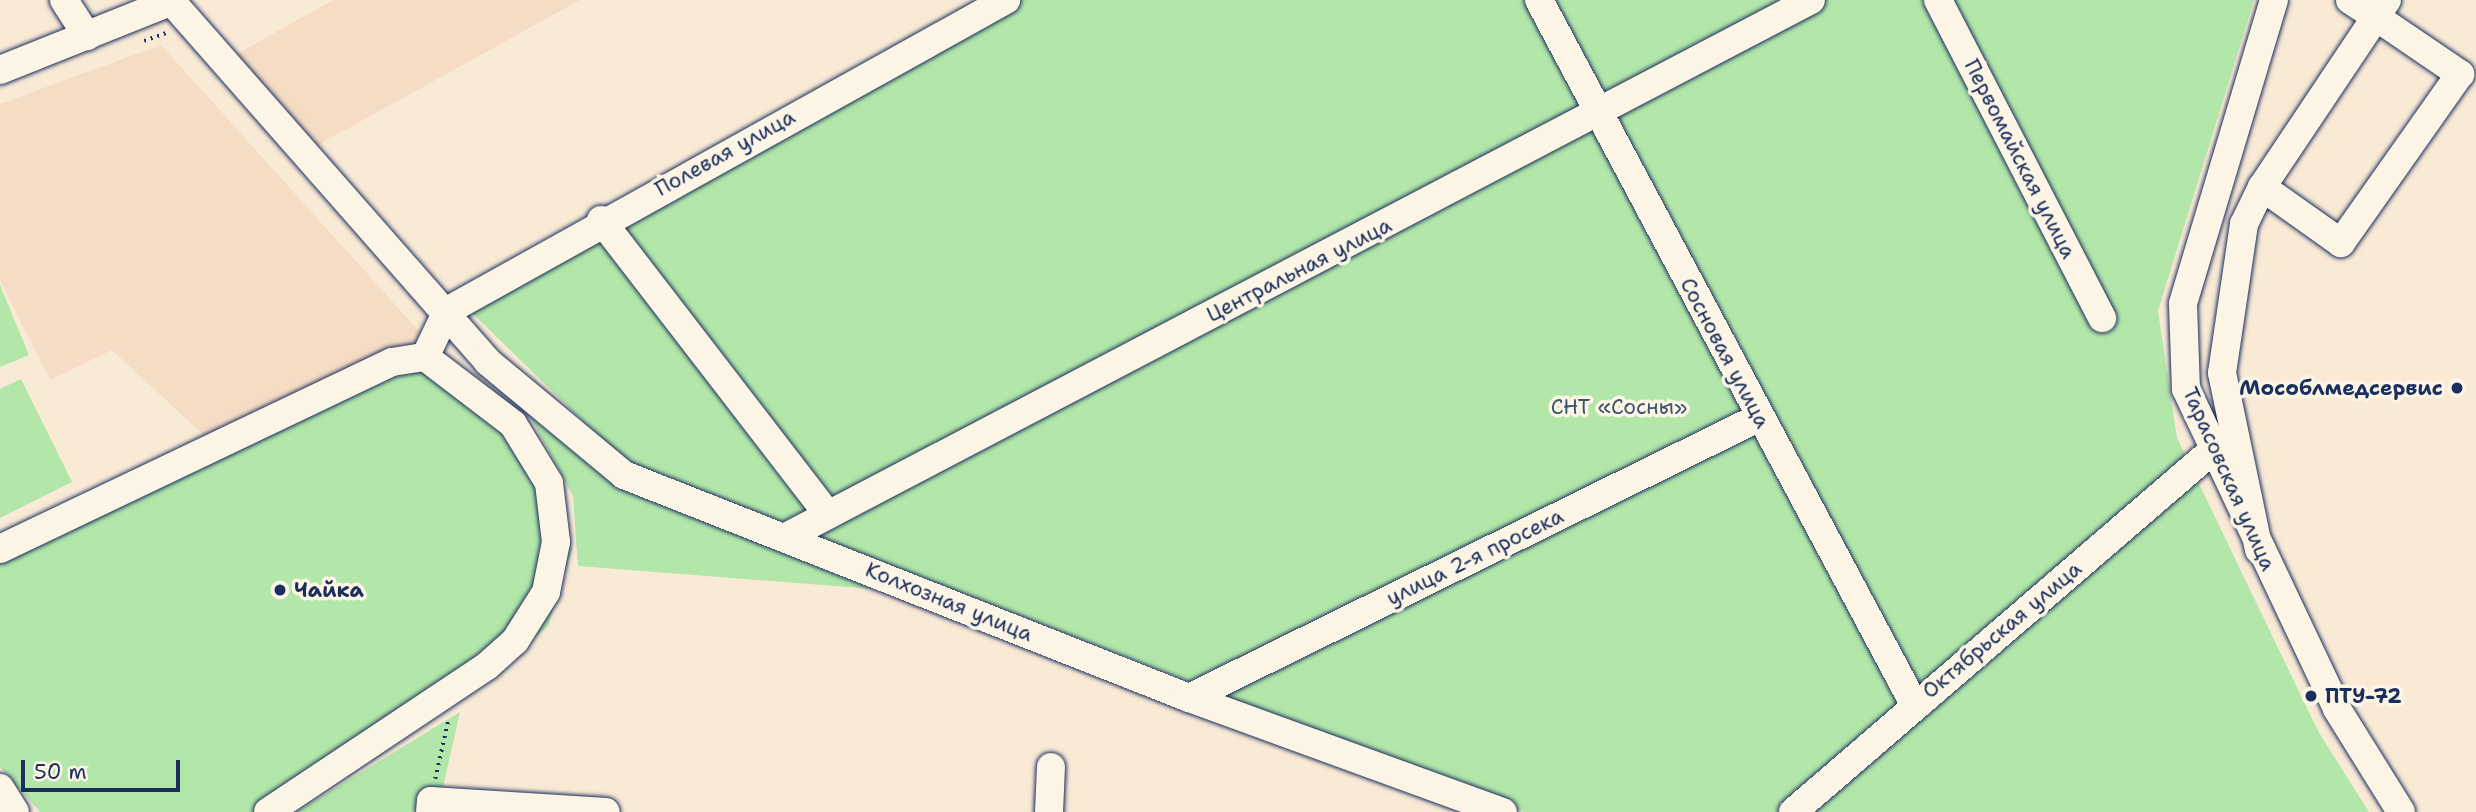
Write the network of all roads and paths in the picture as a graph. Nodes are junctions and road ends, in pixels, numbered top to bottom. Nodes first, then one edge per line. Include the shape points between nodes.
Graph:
1 (64, 0) edge
2 (82, 0) edge
3 (1006, 0) edge
4 (1539, 0) edge
5 (1811, 0) edge
6 (1938, 0) edge
7 (2274, 0) edge
8 (2350, 0) edge
9 (174, 1) edge
10 (2381, 8) edge
11 (87, 36) junction
12 (0, 70) edge
13 (1598, 115) junction
14 (2262, 187) junction
15 (601, 220) junction
16 (447, 311) junction
17 (2102, 318) dead end
18 (425, 357) junction
19 (1760, 417) junction
20 (2212, 451) junction
21 (828, 515) junction
22 (786, 537) junction
23 (0, 549) edge
24 (2259, 550) junction
25 (455, 687) junction
26 (1189, 698) junction
27 (1914, 704) junction
28 (1051, 767) dead end
29 (0, 788) edge
30 (430, 807) edge
31 (15, 812) edge
32 (268, 812) edge
33 (606, 812) edge
34 (1049, 812) edge
35 (1503, 812) edge
36 (1793, 812) edge
37 (2401, 812) edge

1 - 11 street
2 - 11 street
3 - 15 street, Полевая улица
4 - 13 street, Сосновая улица
5 - 13 street, Центральная улица
6 - 17 street, Первомайская улица
7 - 20 street, Тарасовская улица via 2183,304 2186,389
8 - 10 street
9 - 11 street
9 - 16 street, Колхозная улица
10 - 14 street
10 - 14 street via 2460,74 2341,243
11 - 12 street
13 - 19 street, Сосновая улица
13 - 21 street, Центральная улица
14 - 24 street via 2244,224 2222,373
15 - 16 street, Полевая улица
15 - 21 street
16 - 18 street
16 - 22 street, Колхозная улица via 488,362 624,475
18 - 23 street via 391,362
18 - 25 street via 513,424 549,483 555,508 554,566 546,592 515,641
19 - 26 street, улица 2-я просека
19 - 27 street, Сосновая улица
20 - 24 street, Тарасовская улица
20 - 27 street, Октябрьская улица
21 - 22 street, Центральная улица
22 - 26 street, Колхозная улица
24 - 37 street, Тарасовская улица via 2337,709
25 - 30 path
25 - 32 street
26 - 35 street, Колхозная улица
27 - 36 street, Октябрьская улица
28 - 34 street
29 - 31 street
30 - 33 street

